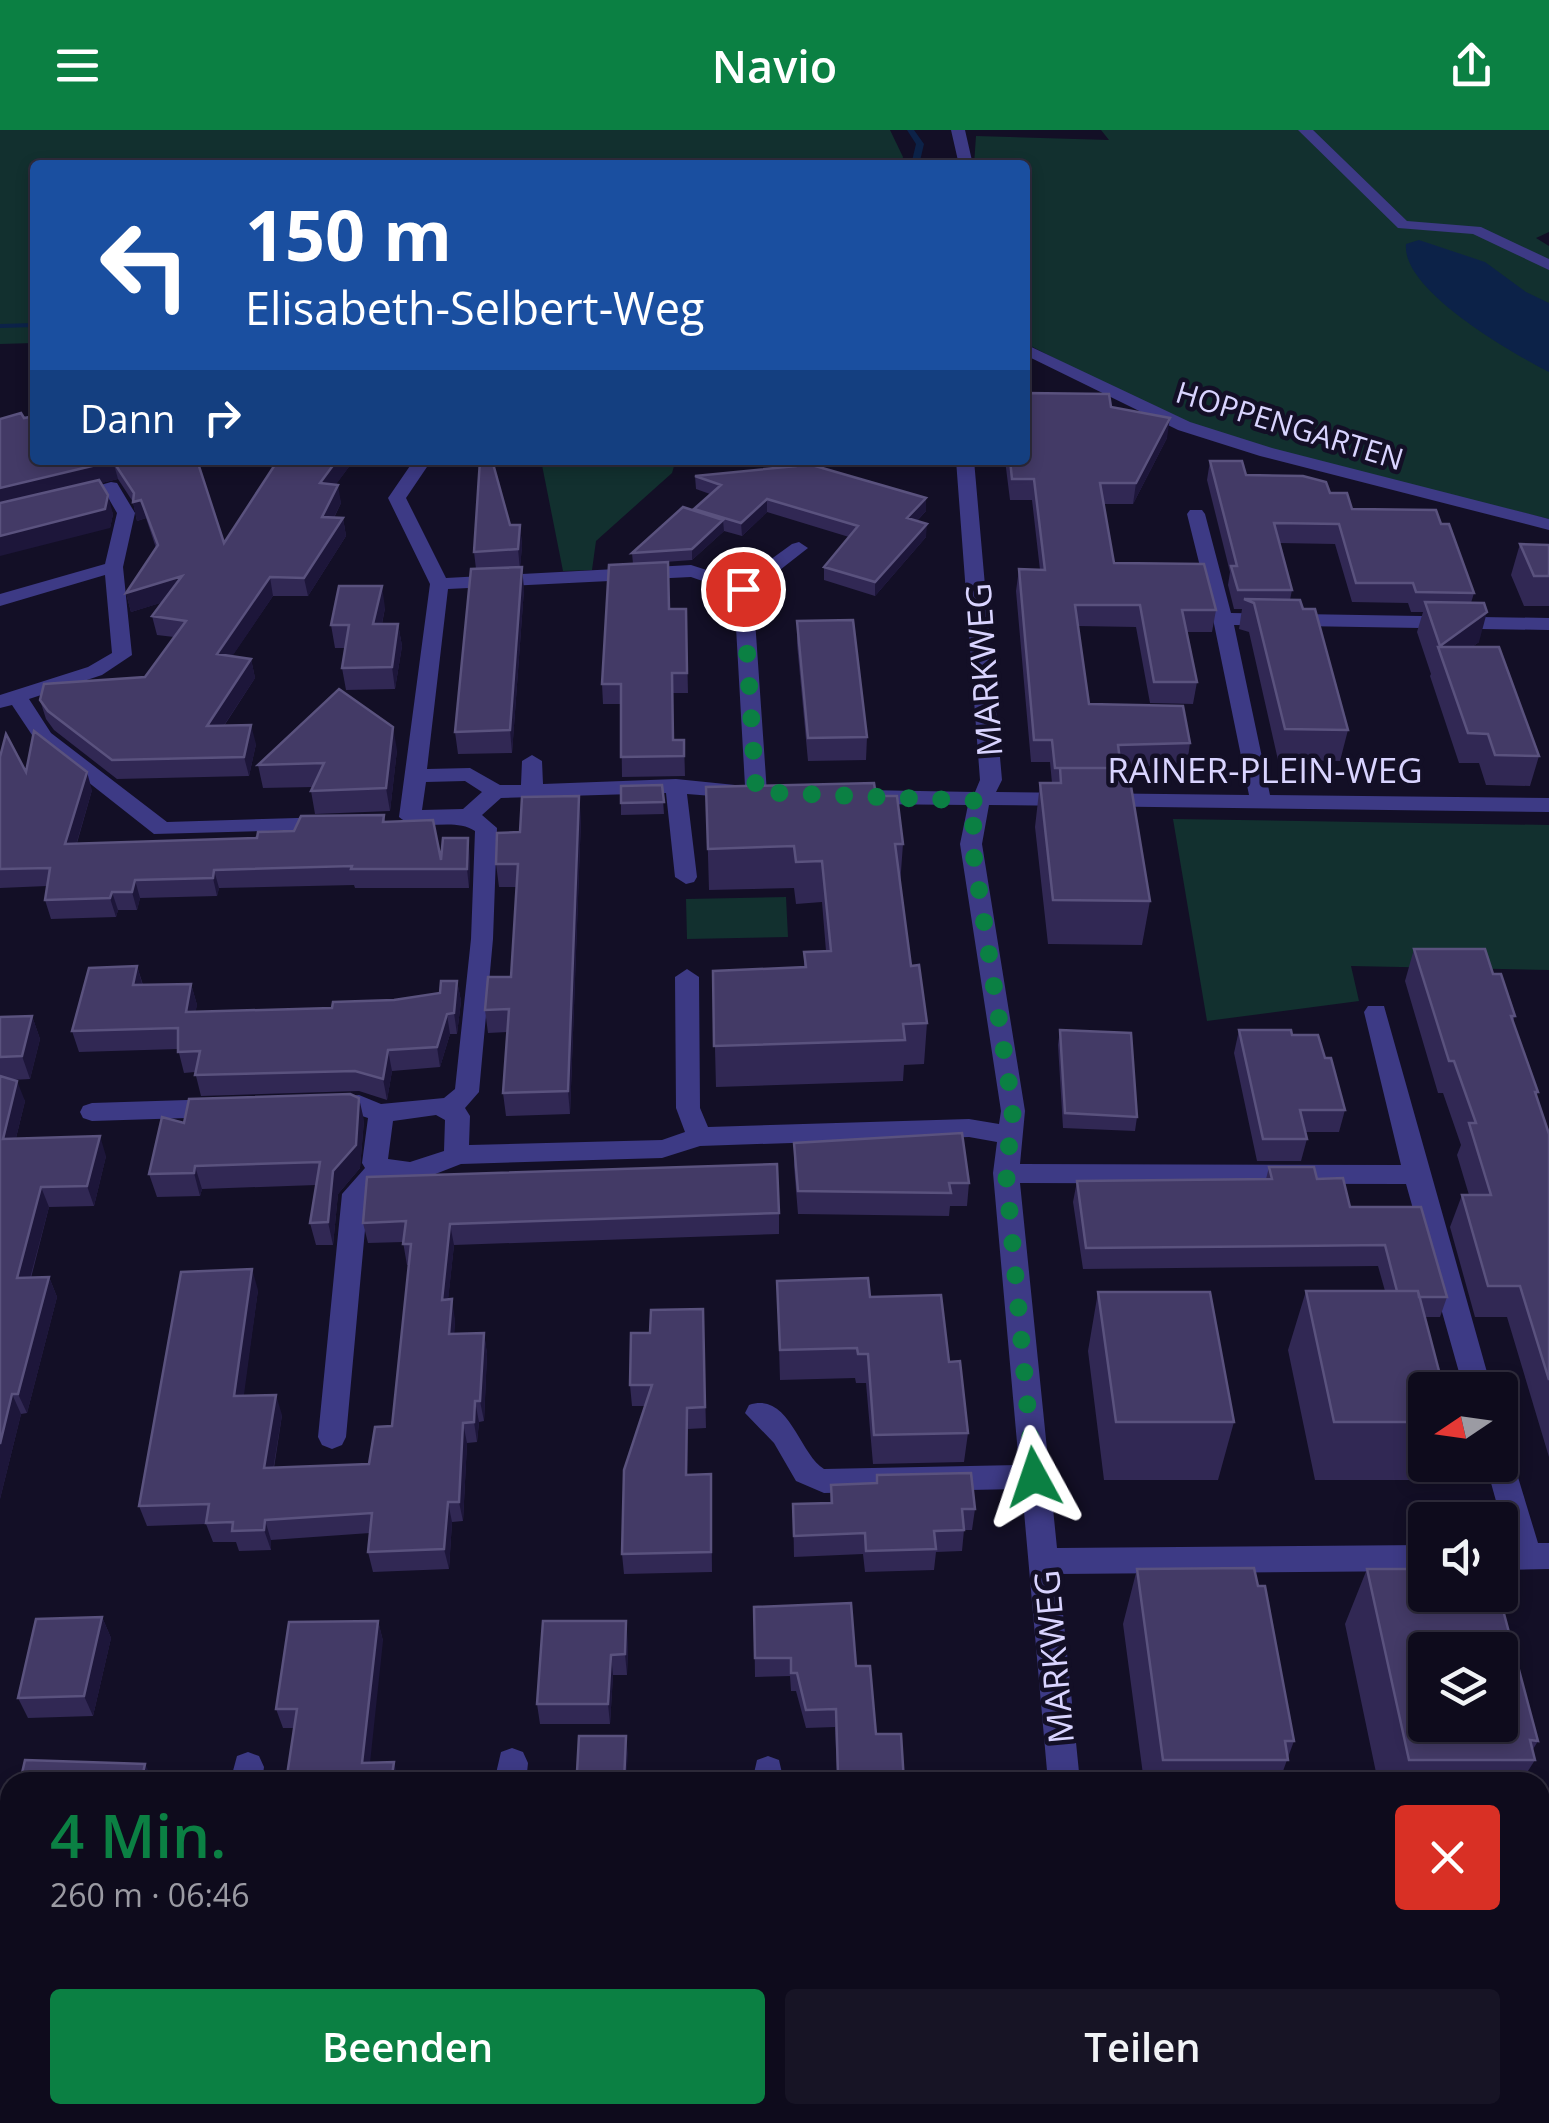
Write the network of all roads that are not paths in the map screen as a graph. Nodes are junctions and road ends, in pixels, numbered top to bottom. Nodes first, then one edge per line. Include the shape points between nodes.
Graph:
1 (958, 130) edge
2 (1305, 130) edge
3 (965, 160) edge
4 (1549, 265) edge
5 (1030, 352) edge
6 (420, 465) edge
7 (965, 465) edge
8 (56, 500) edge
9 (1196, 514) dead end
10 (1549, 525) edge
11 (799, 548) dead end
12 (114, 567) junction
13 (439, 584) junction
14 (743, 589) junction
15 (0, 600) edge
16 (1223, 619) junction
17 (1549, 624) edge
18 (9, 699) edge
19 (532, 761) dead end
20 (416, 776) junction
21 (676, 786) junction
22 (532, 791) junction
23 (496, 792) junction
24 (845, 797) edge
25 (980, 801) junction
26 (1261, 802) junction
27 (1549, 805) edge
28 (468, 816) junction
29 (356, 823) edge
30 (686, 877) dead end
31 (686, 977) dead end
32 (1376, 1012) dead end
33 (302, 1106) edge
34 (244, 1108) edge
35 (447, 1110) junction
36 (92, 1112) dead end
37 (384, 1115) junction
38 (1009, 1134) junction
39 (699, 1137) junction
40 (456, 1155) junction
41 (382, 1167) junction
42 (1006, 1173) junction
43 (1416, 1175) junction
44 (1473, 1372) edge
45 (759, 1413) dead end
46 (332, 1437) dead end
47 (1034, 1477) junction
48 (1505, 1482) edge
49 (1525, 1557) edge
50 (1408, 1558) edge
51 (1044, 1561) junction
52 (1063, 1772) edge

1 - 3 street
2 - 4 street via 1403,225 1476,230
5 - 10 street, HOPPENGARTEN via 1184,426
6 - 13 street via 397,498
7 - 25 street, MARKWEG via 992,780
8 - 12 street via 111,487 126,513
9 - 16 street
11 - 14 street
12 - 15 street
12 - 18 street via 122,655 95,672
13 - 14 street via 691,572
13 - 20 street
14 - 21 street via 764,793
16 - 17 street
16 - 26 street
18 - 29 street via 42,737 162,829
19 - 22 street
20 - 23 street via 470,774
20 - 28 street via 402,820
21 - 22 street
21 - 30 street
22 - 23 street
23 - 28 street
24 - 25 street, RAINER-PLEIN-WEG
25 - 26 street, RAINER-PLEIN-WEG
25 - 38 street, MARKWEG via 972,844 1013,1110
26 - 27 street, RAINER-PLEIN-WEG
28 - 35 street via 486,828 482,938 467,1092
31 - 39 street via 688,1108
32 - 43 street
33 - 37 street via 359,1104
34 - 36 street
35 - 37 street
35 - 40 street via 458,1116
37 - 41 street via 375,1163
38 - 39 street via 969,1128
38 - 42 street, MARKWEG
39 - 40 street via 662,1149
40 - 41 street via 440,1167
41 - 46 street via 355,1194
42 - 43 street
42 - 47 street, MARKWEG
43 - 44 street
45 - 47 street via 786,1437 806,1476 824,1481
47 - 51 street, MARKWEG
48 - 49 street
50 - 51 street
51 - 52 street, MARKWEG

